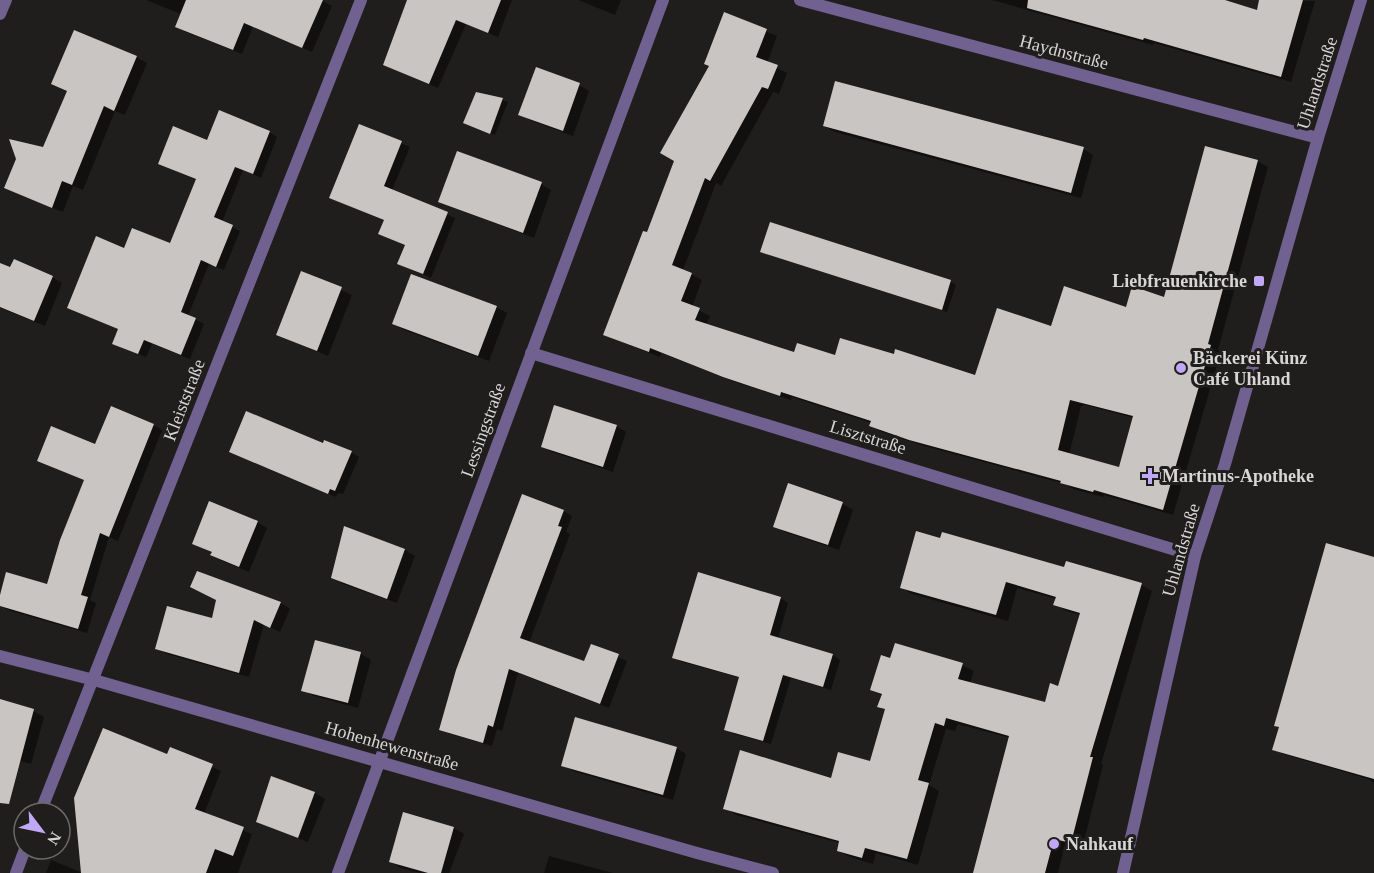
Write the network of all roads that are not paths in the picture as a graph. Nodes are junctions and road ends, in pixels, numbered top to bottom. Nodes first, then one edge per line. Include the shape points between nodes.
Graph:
1 (6, 0) edge
2 (361, 0) edge
3 (663, 0) edge
4 (801, 0) edge
5 (1361, 0) edge
6 (0, 14) edge
7 (1318, 138) junction
8 (531, 353) junction
9 (1196, 556) junction
10 (0, 656) edge
11 (94, 680) junction
12 (381, 761) junction
13 (45, 801) edge
14 (338, 873) edge
15 (773, 873) edge
16 (1123, 873) edge

1 - 6 street
2 - 11 street, Kleiststraße
3 - 8 street, Lessingstraße
4 - 7 street, Haydnstraße
5 - 7 street, Uhlandstraße
7 - 9 street, Uhlandstraße via 1226,464
8 - 9 street, Lisztstraße
8 - 12 street, Lessingstraße
9 - 16 street, Uhlandstraße
10 - 11 street, Hohenhewenstraße
11 - 12 street, Hohenhewenstraße
11 - 13 street, Kleiststraße
12 - 14 street, Lessingstraße
12 - 15 street, Hohenhewenstraße

